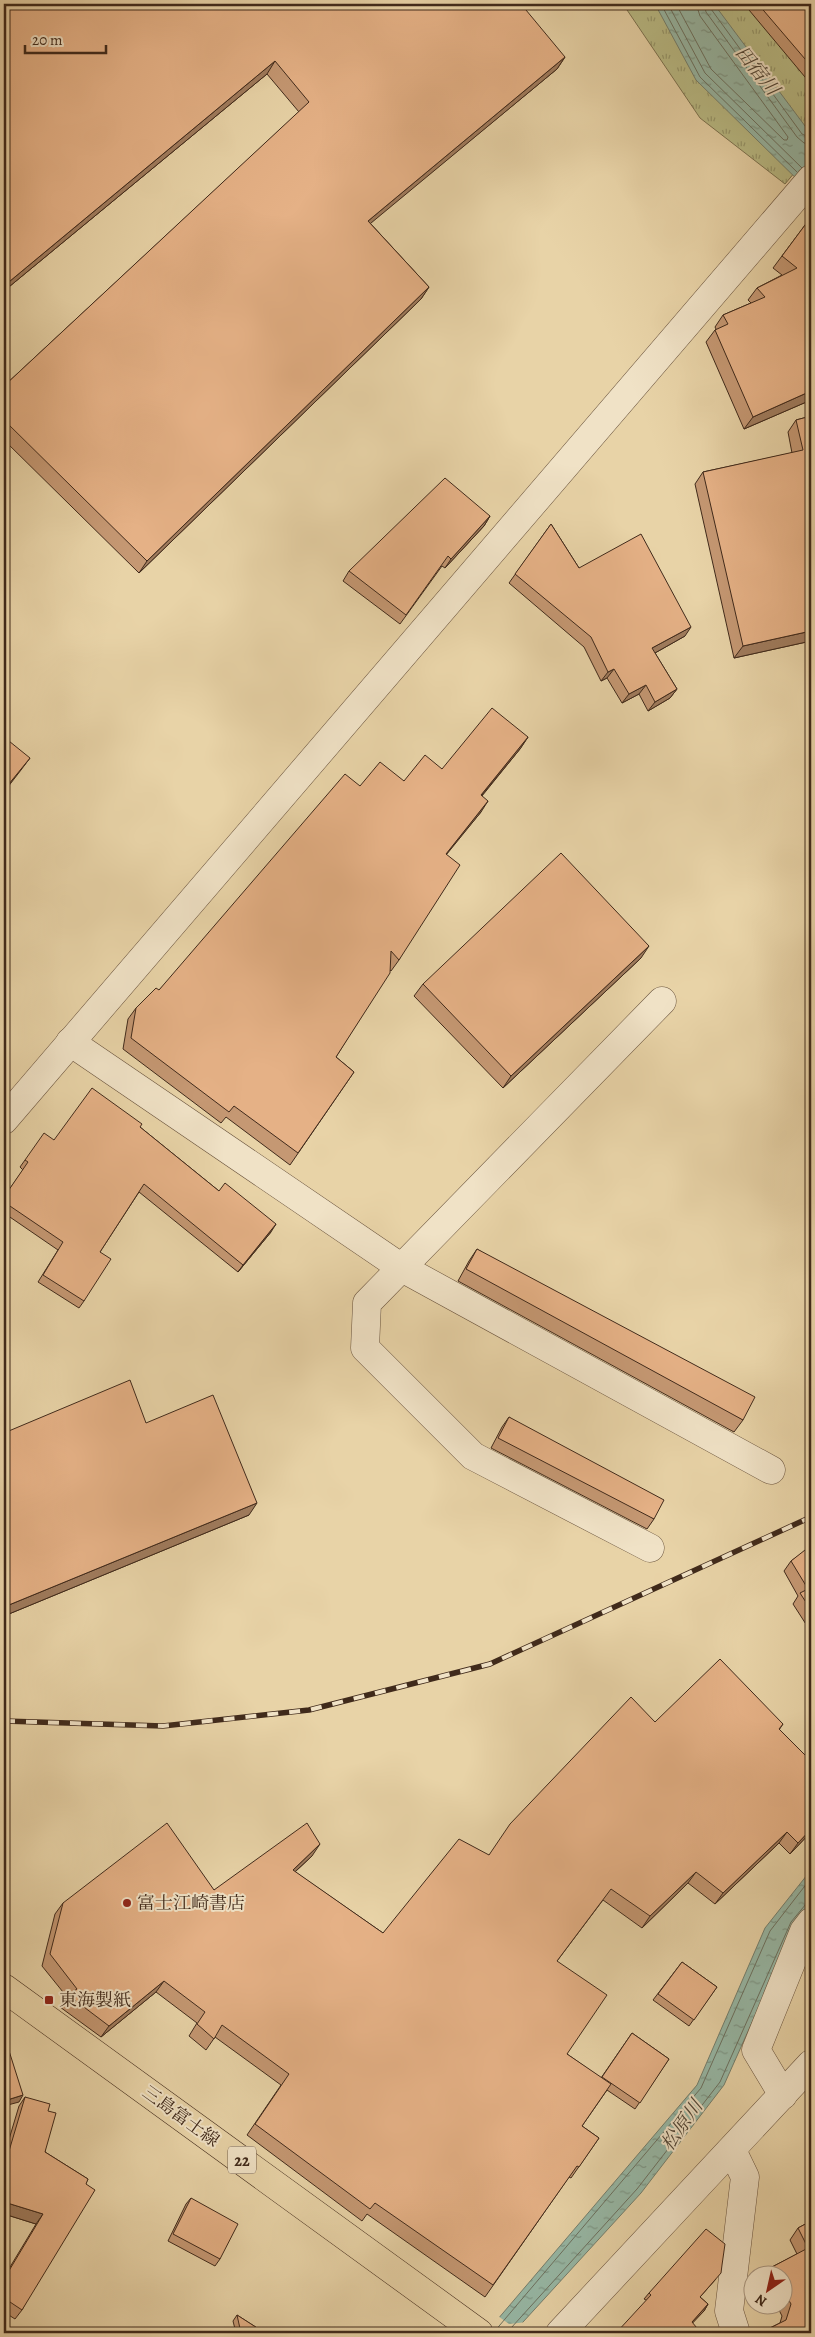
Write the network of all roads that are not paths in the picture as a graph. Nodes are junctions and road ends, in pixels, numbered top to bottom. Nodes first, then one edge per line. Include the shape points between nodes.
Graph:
1 (811, 179) edge
2 (662, 1001) dead end
3 (70, 1042) junction
4 (4, 1120) edge
5 (402, 1268) junction
6 (771, 1470) dead end
7 (650, 1548) dead end
8 (811, 1922) edge
9 (4, 1988) edge
10 (811, 2064) edge
11 (783, 2095) junction
12 (732, 2150) junction
13 (479, 2333) edge
14 (560, 2333) edge
15 (736, 2333) edge

1 - 3 street
2 - 5 street
3 - 4 street
3 - 5 street
5 - 6 street
5 - 7 street via 367,1303 365,1348 473,1456
8 - 11 street via 804,1931 756,2050
9 - 13 main road, 三島富士線 / 22
10 - 11 street
11 - 12 street
12 - 14 street
12 - 15 street via 745,2177 729,2311

